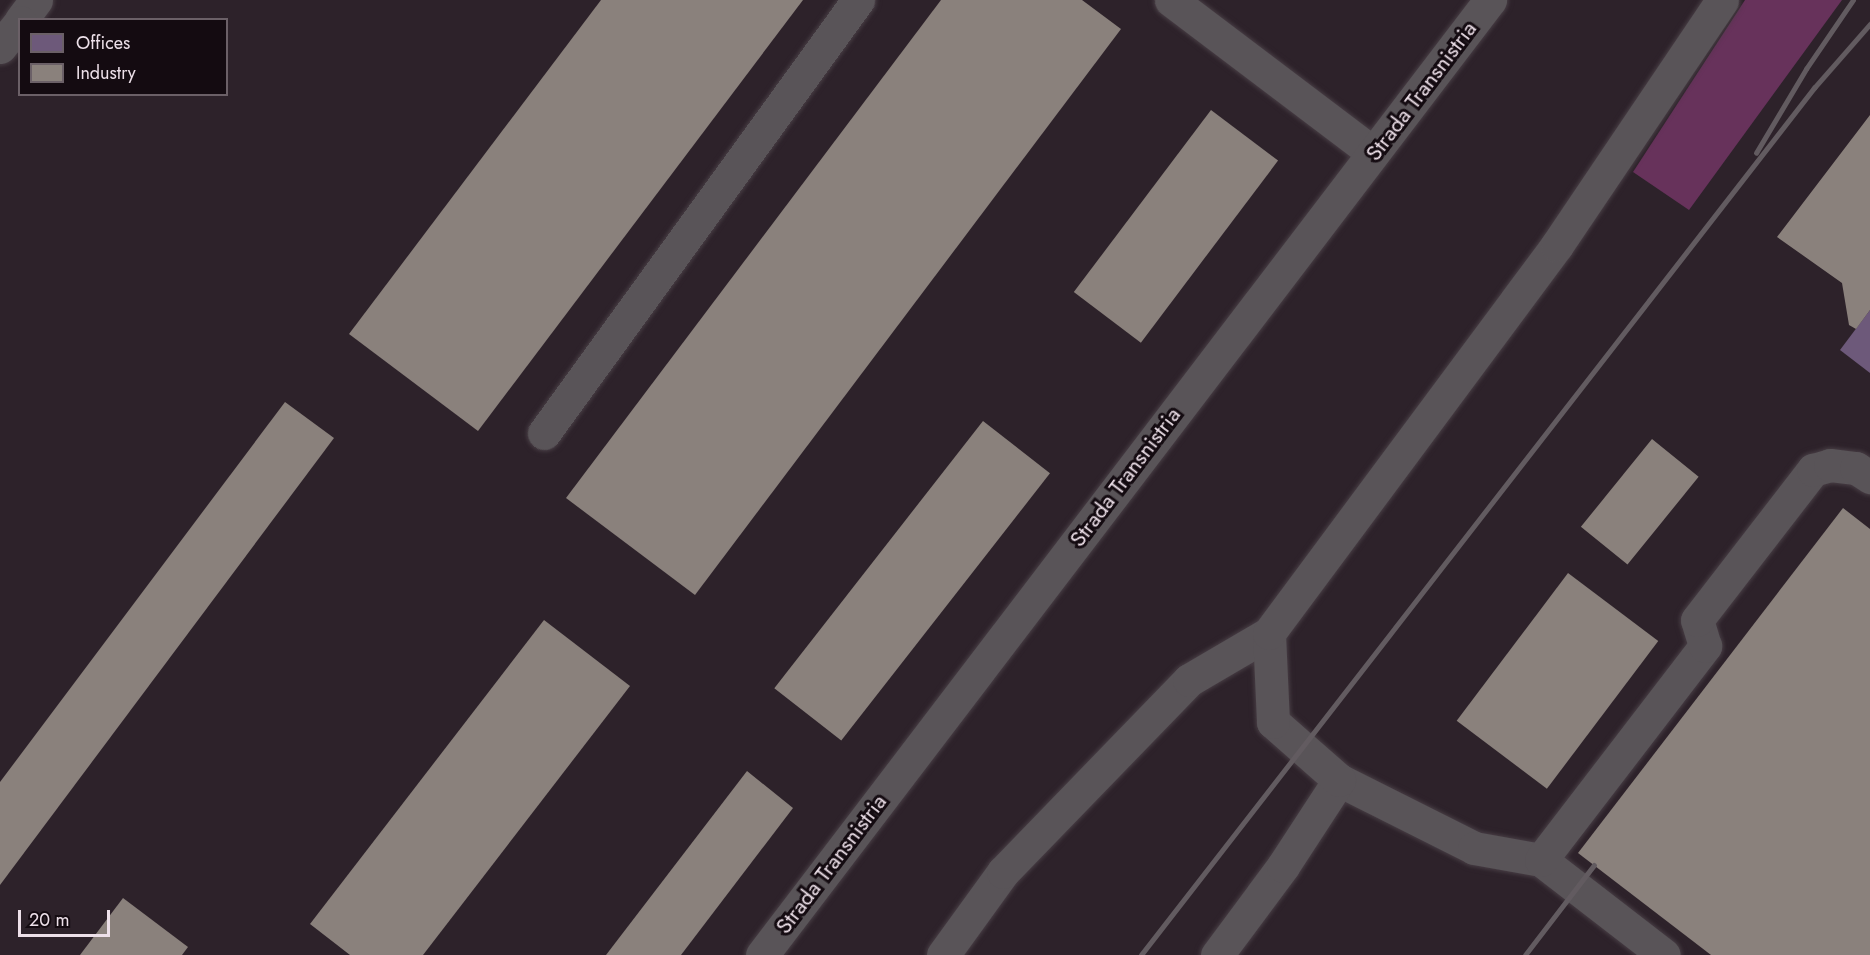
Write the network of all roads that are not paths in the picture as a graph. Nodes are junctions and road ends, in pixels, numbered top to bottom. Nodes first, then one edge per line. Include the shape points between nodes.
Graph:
1 (36, 0) edge
2 (858, 0) edge
3 (1171, 0) edge
4 (1490, 0) edge
5 (1722, 0) edge
6 (22, 18) edge
7 (18, 24) edge
8 (0, 47) edge
9 (1373, 153) junction
10 (544, 433) dead end
11 (1870, 477) edge
12 (1269, 633) junction
13 (1340, 780) junction
14 (1541, 860) junction
15 (762, 955) edge
16 (943, 955) edge
17 (1217, 955) edge
18 (1664, 955) edge

1 - 6 street
2 - 10 street
3 - 9 street
4 - 9 street, Strada Transnistria
5 - 12 street via 1557,245
7 - 8 street
9 - 15 street, Strada Transnistria
11 - 14 street via 1856,468 1830,465 1813,470 1697,620 1705,646
12 - 13 street via 1273,722
12 - 16 street via 1189,680 1003,872
13 - 14 street via 1474,848
13 - 17 street
14 - 18 street

